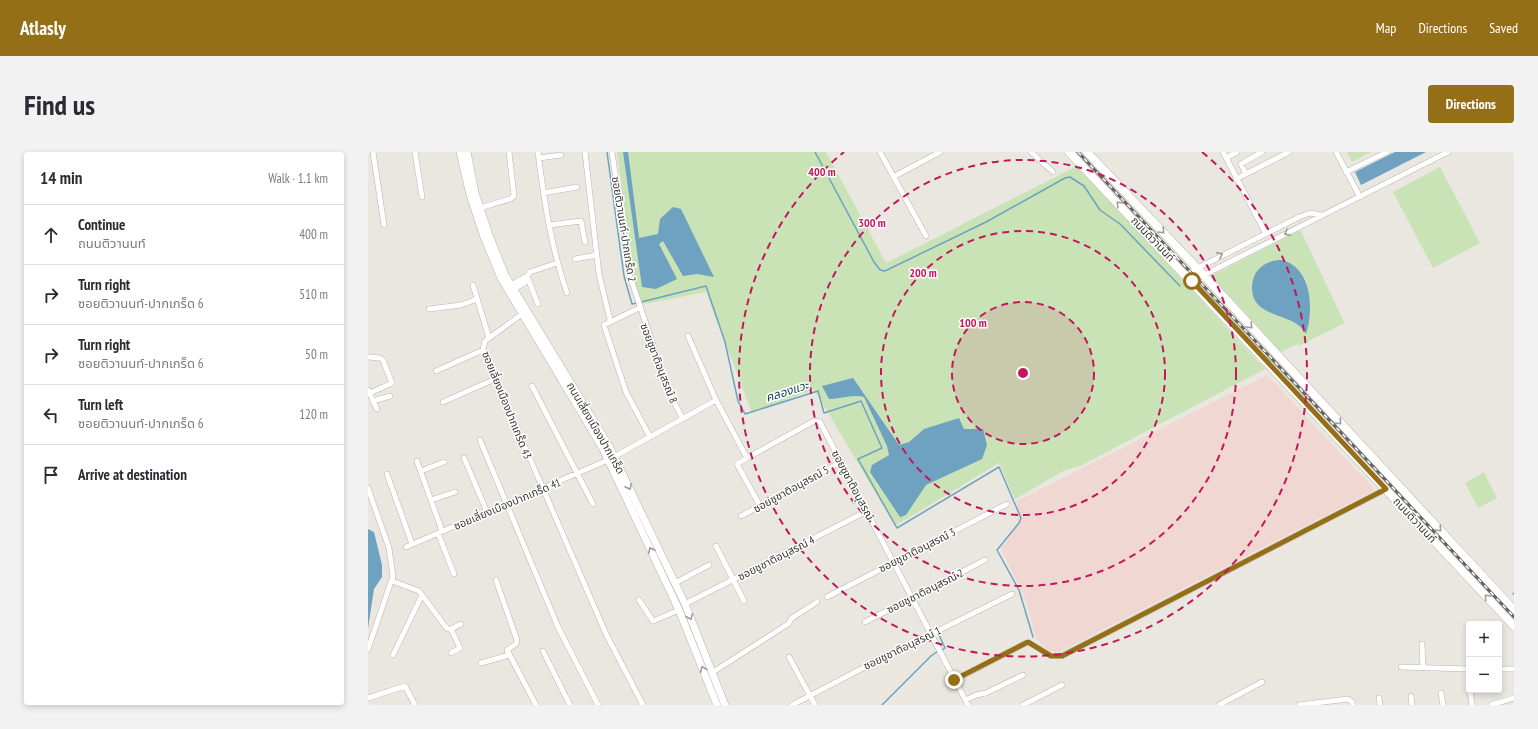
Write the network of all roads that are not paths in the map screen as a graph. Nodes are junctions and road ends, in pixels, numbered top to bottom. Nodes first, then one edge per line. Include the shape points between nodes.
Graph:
1 (373, 152) edge
2 (415, 152) edge
3 (460, 152) edge
4 (467, 152) edge
5 (508, 152) edge
6 (538, 152) edge
7 (586, 152) edge
8 (612, 152) edge
9 (880, 152) edge
10 (940, 152) edge
11 (1031, 152) edge
12 (1069, 152) edge
13 (1087, 152) edge
14 (1223, 152) edge
15 (1237, 152) edge
16 (1262, 152) edge
17 (1289, 152) edge
18 (1336, 152) edge
19 (1387, 152) edge
20 (1448, 152) edge
21 (561, 155) dead end
22 (539, 158) junction
23 (1226, 158) junction
24 (1052, 172) dead end
25 (1346, 172) junction
26 (1246, 174) junction
27 (893, 177) junction
28 (1236, 179) junction
29 (577, 187) dead end
30 (543, 193) junction
31 (422, 197) dead end
32 (1360, 198) junction
33 (480, 208) junction
34 (1321, 215) junction
35 (384, 224) dead end
36 (549, 225) junction
37 (1265, 232) junction
38 (926, 236) dead end
39 (585, 242) dead end
40 (1245, 243) junction
41 (1250, 252) junction
42 (597, 255) junction
43 (575, 259) dead end
44 (557, 263) junction
45 (1196, 267) junction
46 (1186, 274) junction
47 (1203, 275) junction
48 (528, 278) junction
49 (1192, 281) junction
50 (472, 285) dead end
51 (512, 287) junction
52 (567, 293) dead end
53 (477, 299) junction
54 (538, 304) dead end
55 (638, 305) junction
56 (429, 309) dead end
57 (522, 314) junction
58 (610, 320) junction
59 (688, 336) dead end
60 (489, 338) junction
61 (483, 350) junction
62 (368, 357) edge
63 (436, 371) dead end
64 (495, 379) junction
65 (532, 386) dead end
66 (369, 392) edge
67 (390, 396) dead end
68 (716, 400) junction
69 (373, 401) junction
70 (443, 402) dead end
71 (377, 409) dead end
72 (683, 419) junction
73 (650, 437) junction
74 (480, 440) dead end
75 (464, 458) dead end
76 (747, 458) junction
77 (611, 459) junction
78 (417, 461) dead end
79 (444, 462) dead end
80 (841, 462) junction
81 (421, 471) junction
82 (387, 474) dead end
83 (578, 474) junction
84 (368, 488) edge
85 (542, 489) junction
86 (1386, 489) junction
87 (455, 492) dead end
88 (431, 500) junction
89 (1413, 501) junction
90 (508, 503) junction
91 (593, 504) dead end
92 (1007, 504) dead end
93 (760, 506) junction
94 (1404, 508) junction
95 (867, 511) junction
96 (487, 512) junction
97 (741, 516) dead end
98 (440, 532) junction
99 (412, 544) junction
100 (716, 546) dead end
101 (406, 547) dead end
102 (1461, 552) junction
103 (1451, 558) junction
104 (985, 560) dead end
105 (894, 562) junction
106 (709, 565) dead end
107 (454, 574) dead end
108 (496, 580) dead end
109 (733, 580) junction
110 (392, 581) junction
111 (675, 583) junction
112 (1012, 594) dead end
113 (422, 595) junction
114 (826, 597) dead end
115 (912, 597) junction
116 (639, 600) dead end
117 (744, 601) dead end
118 (817, 602) dead end
119 (685, 604) junction
120 (1512, 605) edge
121 (679, 610) junction
122 (865, 622) dead end
123 (461, 624) dead end
124 (1514, 626) edge
125 (451, 629) junction
126 (931, 634) junction
127 (1422, 644) dead end
128 (368, 649) edge
129 (542, 651) dead end
130 (451, 653) dead end
131 (393, 655) dead end
132 (509, 655) junction
133 (790, 657) dead end
134 (481, 663) dead end
135 (1401, 667) dead end
136 (1423, 668) junction
137 (1514, 668) edge
138 (1502, 669) edge
139 (1466, 670) edge
140 (712, 672) junction
141 (1022, 675) dead end
142 (954, 680) junction
143 (1262, 682) dead end
144 (1062, 685) dead end
145 (1441, 693) dead end
146 (1470, 693) edge
147 (810, 696) junction
148 (1411, 696) dead end
149 (368, 698) edge
150 (1379, 698) dead end
151 (1514, 698) edge
152 (967, 703) edge
153 (1226, 703) edge
154 (1320, 704) edge
155 (415, 705) edge
156 (536, 705) edge
157 (570, 705) edge
158 (598, 705) edge
159 (642, 705) edge
160 (717, 705) edge
161 (725, 705) edge
162 (792, 705) edge
163 (815, 705) edge
164 (1023, 705) edge
165 (1219, 705) edge
166 (1299, 705) edge
167 (1353, 705) edge
168 (1380, 705) edge
169 (1412, 705) edge
170 (1443, 705) edge
171 (1472, 705) edge
172 (1491, 705) edge

1 - 35 street
2 - 31 street
3 - 57 main road, ถนนเลี่ยงเมืองปากเกร็ด via 470,195 484,237 501,278
4 - 33 main road, ถนนเลี่ยงเมืองปากเกร็ด
5 - 33 street via 514,196
6 - 22 street
7 - 42 street
8 - 55 street, ซอยติวานนท์-ปากเกร็ด 2 via 630,276
9 - 27 street
10 - 27 street
11 - 24 street
46 -> 12 main road, ถนนติวานนท์
13 -> 45 main road, ถนนติวานนท์
14 - 23 street
15 - 23 street
16 - 26 street via 1241,164
17 - 26 street
18 - 25 street
19 - 25 street
20 - 32 street
21 - 22 street
22 - 30 street
23 - 28 street
25 - 32 street
26 - 28 street
27 - 38 street
28 - 37 street
29 - 30 street
30 - 36 street
32 - 34 street
33 - 51 main road, ถนนเลี่ยงเมืองปากเกร็ด
34 - 37 street via 1310,213
34 -> 41 street
36 - 39 street via 581,221
36 - 44 street
37 - 40 street
40 - 41 street
45 -> 40 street
41 - 47 street
42 - 43 street
42 - 58 street
44 - 48 street via 530,272
44 - 52 street
45 - 46 street
45 - 47 main road, ถนนติวานนท์
46 - 49 main road, ถนนติวานนท์
47 - 49 street
47 -> 89 main road, ถนนติวานนท์
48 - 51 street
48 - 54 street
49 - 86 main road, ถนนติวานนท์
50 - 53 street
51 - 77 main road, ถนนเลี่ยงเมืองปากเกร็ด
53 - 56 street via 461,305
53 - 60 street
55 - 58 street
55 - 72 street, ซอยชูชาติอนุสรณ์ 8 via 669,392
57 - 60 street, ซอยเลี่ยงเมืองปากเกร็ด 43
57 - 77 main road, ถนนเลี่ยงเมืองปากเกร็ด
58 - 73 street via 604,326 626,392
59 - 68 street
60 - 61 street, ซอยเลี่ยงเมืองปากเกร็ด 43 via 484,343
61 - 63 street
61 - 64 street, ซอยเลี่ยงเมืองปากเกร็ด 43
62 - 66 street via 383,360 392,383
64 - 70 street
64 - 85 street, ซอยเลี่ยงเมืองปากเกร็ด 43
65 - 83 street
66 - 69 street
67 - 69 street
68 - 72 street, ซอยเลี่ยงเมืองปากเกร็ด 41
68 - 76 street
69 - 71 street
72 - 73 street, ซอยเลี่ยงเมืองปากเกร็ด 41
73 - 77 street, ซอยเลี่ยงเมืองปากเกร็ด 41
74 - 90 street
75 - 96 street
76 - 80 street, ซอยชูชาติอนุสรณ์ via 817,421
76 - 93 street via 737,464
77 - 83 street, ซอยเลี่ยงเมืองปากเกร็ด 41
77 -> 111 main road, ถนนเลี่ยงเมืองปากเกร็ด
121 -> 77 main road, ถนนเลี่ยงเมืองปากเกร็ด
78 - 81 street
79 - 81 street
80 - 93 street, ซอยชูชาติอนุสรณ์ 5
80 - 95 street, ซอยชูชาติอนุสรณ์
81 - 88 street
82 - 99 street
83 - 85 street, ซอยเลี่ยงเมืองปากเกร็ด 41
83 - 91 street
84 - 110 street via 390,548
85 - 90 street, ซอยเลี่ยงเมืองปากเกร็ด 41
85 - 159 street, ซอยเลี่ยงเมืองปากเกร็ด 43 via 606,634
86 - 94 main road, ถนนติวานนท์
86 - 142 street via 1062,656 1051,656 1028,642
87 - 88 street
88 - 98 street
89 - 94 main road
89 -> 102 main road, ถนนติวานนท์
90 - 96 street, ซอยเลี่ยงเมืองปากเกร็ด 41
90 - 158 street via 558,627
92 - 105 street, ซอยชูชาติอนุสรณ์ 3
93 - 97 street, ซอยชูชาติอนุสรณ์ 5
94 - 103 main road, ถนนติวานนท์
95 - 105 street, ซอยชูชาติอนุสรณ์
95 - 109 street, ซอยชูชาติอนุสรณ์ 4
96 - 98 street, ซอยเลี่ยงเมืองปากเกร็ด 41
98 - 99 street, ซอยเลี่ยงเมืองปากเกร็ด 41
98 - 107 street
99 - 101 street, ซอยเลี่ยงเมืองปากเกร็ด 41
100 - 109 street
102 - 103 main road
102 - 120 main road, ถนนติวานนท์
124 -> 103 main road, ถนนติวานนท์
104 - 115 street, ซอยชูชาติอนุสรณ์ 2
105 - 114 street, ซอยชูชาติอนุสรณ์ 3
105 - 115 street, ซอยชูชาติอนุสรณ์
106 - 111 street
108 - 132 street via 517,640 516,644 507,650
109 - 117 street
109 - 119 street, ซอยชูชาติอนุสรณ์ 4
110 - 113 street via 419,591
110 - 128 street
111 - 119 main road, ถนนเลี่ยงเมืองปากเกร็ด
112 - 126 street, ซอยชูชาติอนุสรณ์ 1
113 - 125 street via 444,626
113 - 131 street
115 - 122 street, ซอยชูชาติอนุสรณ์ 2
115 - 126 street, ซอยชูชาติอนุสรณ์
116 - 121 street via 653,621
118 - 140 street via 792,618 788,624
119 -> 140 main road, ถนนเลี่ยงเมืองปากเกร็ด
160 -> 121 main road, ถนนเลี่ยงเมืองปากเกร็ด
123 - 125 street
125 - 130 street via 460,648
126 - 142 street, ซอยชูชาติอนุสรณ์
126 - 147 street, ซอยชูชาติอนุสรณ์ 1
127 - 136 street
129 - 157 street
132 - 134 street
132 - 156 street
133 - 147 street
135 - 136 street
136 - 139 street
137 - 138 street
140 - 161 main road, ถนนเลี่ยงเมืองปากเกร็ด
141 - 152 street via 986,693 976,695
142 - 152 street, ซอยชูชาติอนุสรณ์
143 - 153 street
144 - 164 street
145 - 170 street
146 - 171 street
147 - 162 street, ซอยชูชาติอนุสรณ์ 1
147 - 163 street
148 - 169 street
149 - 155 street via 405,686
150 - 168 street
151 - 172 street
153 - 165 street
154 - 166 street
154 - 167 street via 1348,699

